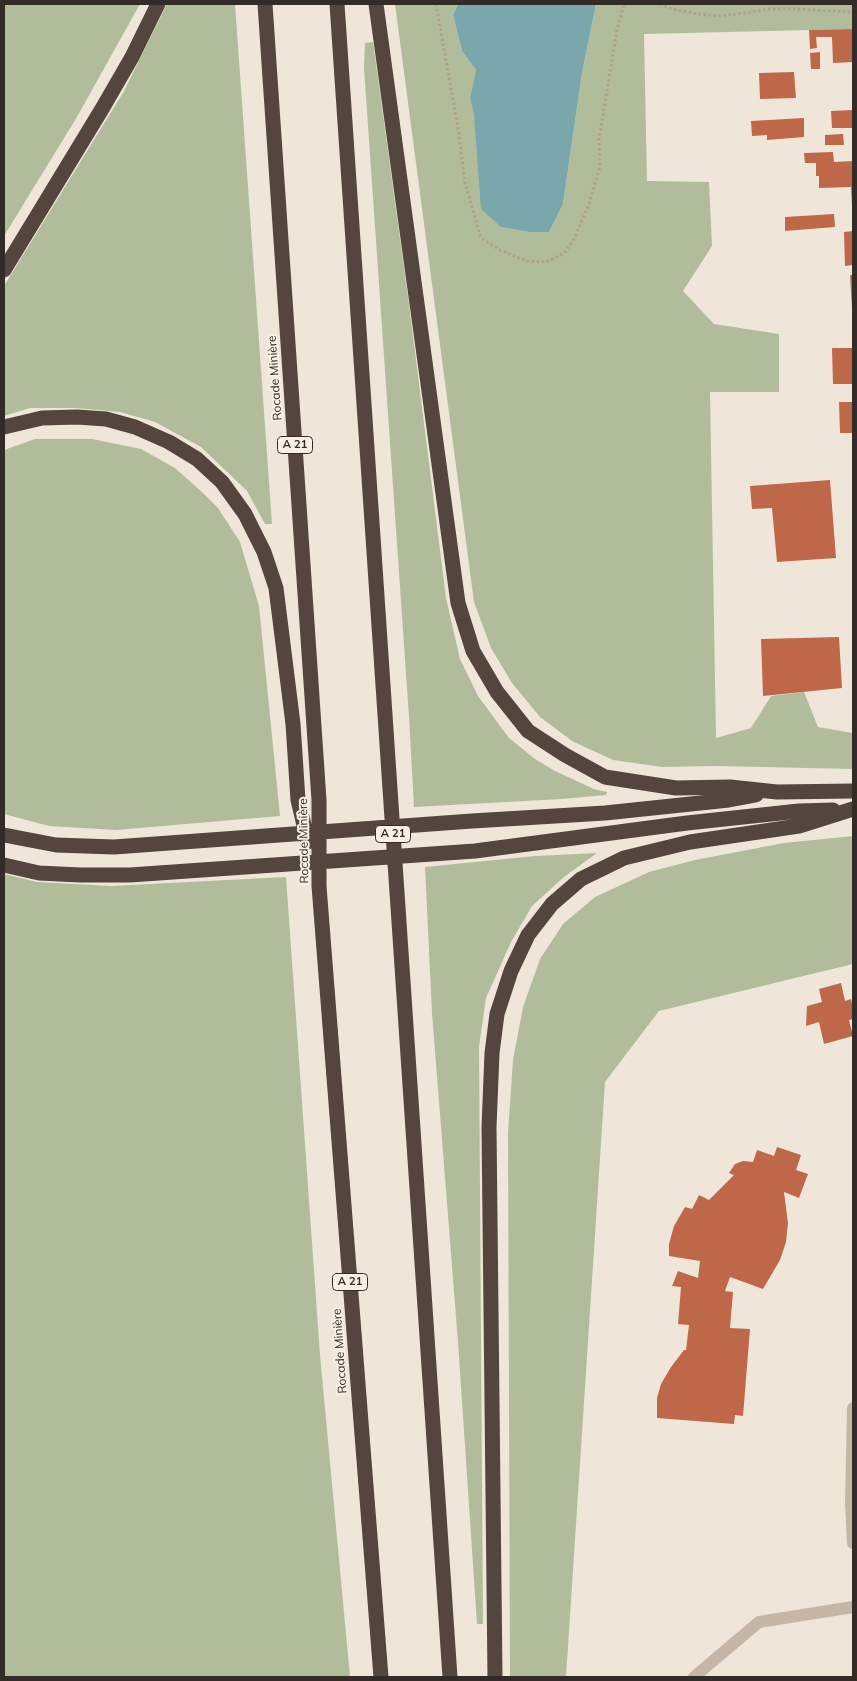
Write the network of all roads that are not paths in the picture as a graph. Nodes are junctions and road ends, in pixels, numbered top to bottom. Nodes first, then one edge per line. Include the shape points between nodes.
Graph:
1 (158, 4) edge
2 (265, 4) edge
3 (337, 4) edge
4 (376, 4) edge
5 (4, 270) edge
6 (4, 427) edge
7 (853, 791) edge
8 (777, 792) junction
9 (851, 810) edge
10 (4, 835) edge
11 (4, 865) edge
12 (319, 886) junction
13 (853, 1408) edge
14 (853, 1543) edge
15 (853, 1608) edge
16 (381, 1677) edge
17 (450, 1677) edge
18 (495, 1677) edge
19 (694, 1677) edge

1 - 5 highway via 102,109
2 - 12 highway, Rocade Minière / A 21 via 319,800
3 - 17 highway, A 21
4 - 8 highway via 458,603 473,651 497,692 528,731 605,777 676,788 730,787
6 - 12 highway via 42,418 77,417 135,427 197,459 222,482 245,514 264,552 276,588 293,724 298,800
7 - 8 highway
8 - 10 highway via 605,813 114,847 56,845
9 - 11 highway via 799,810 475,851 130,875 39,874
9 - 18 highway via 799,826 690,842 624,858 581,879 552,904 528,935 510,971 496,1022 489,1127
12 - 16 highway, Rocade Minière / A 21
13 - 14 street
15 - 19 street via 759,1622

